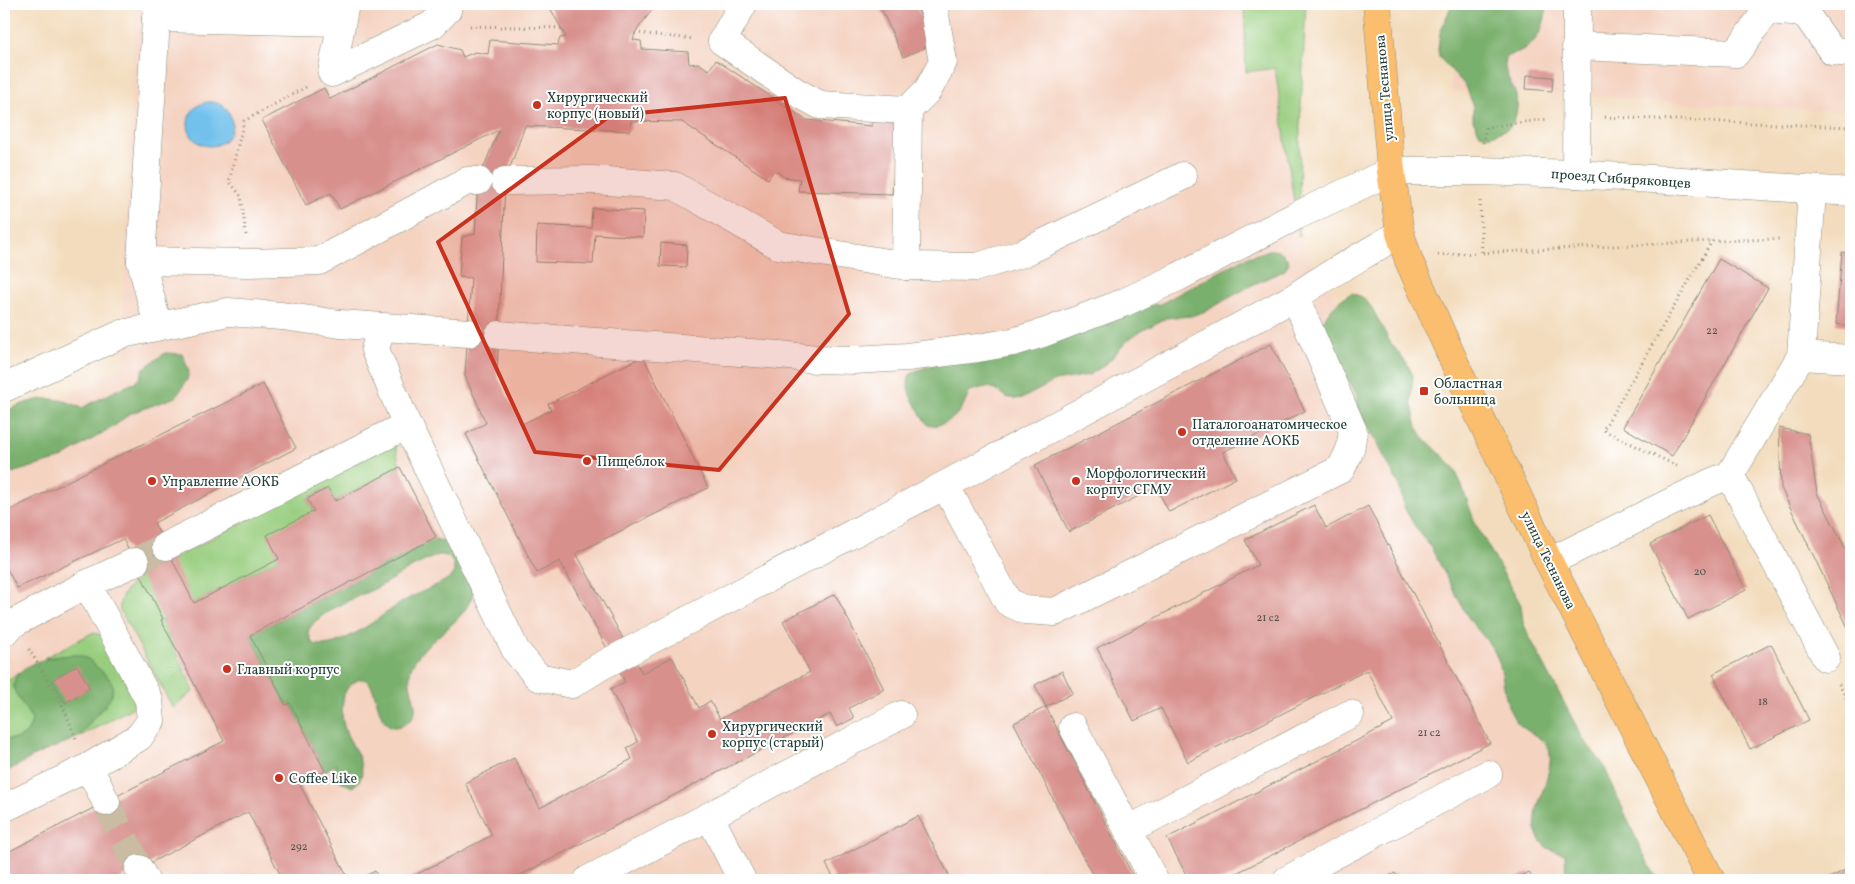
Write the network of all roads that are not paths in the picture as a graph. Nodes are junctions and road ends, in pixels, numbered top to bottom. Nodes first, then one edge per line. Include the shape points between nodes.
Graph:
1 (743, 4) edge
2 (933, 4) edge
3 (1377, 4) edge
4 (1577, 4) edge
5 (156, 11) edge
6 (343, 13) edge
7 (438, 15) edge
8 (1576, 46) junction
9 (1851, 52) edge
10 (908, 110) junction
11 (1391, 171) junction
12 (1576, 174) junction
13 (1183, 176) dead end
14 (478, 181) dead end
15 (505, 181) dead end
16 (1812, 191) junction
17 (1851, 192) edge
18 (1400, 233) junction
19 (141, 261) junction
20 (906, 266) junction
21 (1295, 297) junction
22 (158, 326) junction
23 (380, 327) junction
24 (468, 333) dead end
25 (499, 335) dead end
26 (1801, 356) junction
27 (1851, 359) edge
28 (4, 388) edge
29 (407, 425) junction
30 (1721, 478) junction
31 (945, 485) junction
32 (166, 546) tunnel mouth
33 (135, 562) tunnel mouth
34 (1549, 562) junction
35 (86, 584) junction
36 (7, 619) edge
37 (1826, 658) dead end
38 (1350, 714) dead end
39 (901, 716) dead end
40 (1073, 727) dead end
41 (89, 767) junction
42 (1488, 774) dead end
43 (106, 802) tunnel mouth
44 (4, 808) edge
45 (710, 817) junction
46 (1128, 830) junction
47 (628, 871) edge
48 (588, 880) edge
49 (742, 880) edge
50 (1154, 880) edge
51 (1286, 880) edge
52 (1711, 880) edge

1 - 10 street via 722,41 796,92 820,105
2 - 10 street via 943,62 928,90
3 - 11 main road, улица Теснанова
4 - 8 street
5 - 6 street
5 - 19 street
6 - 7 street via 332,73
8 - 9 street via 1736,53 1767,10 1805,13 1832,51
8 - 12 street
10 - 20 street
11 - 12 street, проезд Сибиряковцев
11 - 18 main road, улица Теснанова
11 - 25 street via 1123,303 1043,333 987,347 854,360
12 - 16 street, проезд Сибиряковцев
13 - 20 street via 1023,253 977,267
14 - 19 street via 466,181 319,261
15 - 20 street via 593,180 675,186 778,245
16 - 17 street, проезд Сибиряковцев
16 - 26 street
18 - 21 street via 1323,277
18 - 34 main road, улица Теснанова via 1461,377
19 - 22 street
21 - 31 street
21 - 31 street via 1353,431 1350,450 1341,469 1054,612 1025,610 1008,602
22 - 23 street via 228,312
22 - 28 street via 122,334
23 - 24 street
23 - 29 street via 375,350
26 - 27 street
26 - 30 street
29 - 31 street via 516,650 538,677 572,684
29 - 32 street
30 - 34 street
30 - 37 street
33 - 35 street
34 - 52 main road, улица Теснанова
35 - 36 street
35 - 41 street via 149,700 151,721 139,737
38 - 46 street
39 - 45 street
40 - 46 street
41 - 43 street
41 - 44 street
42 - 51 street
45 - 47 street
45 - 49 street
46 - 50 street
47 - 48 street

